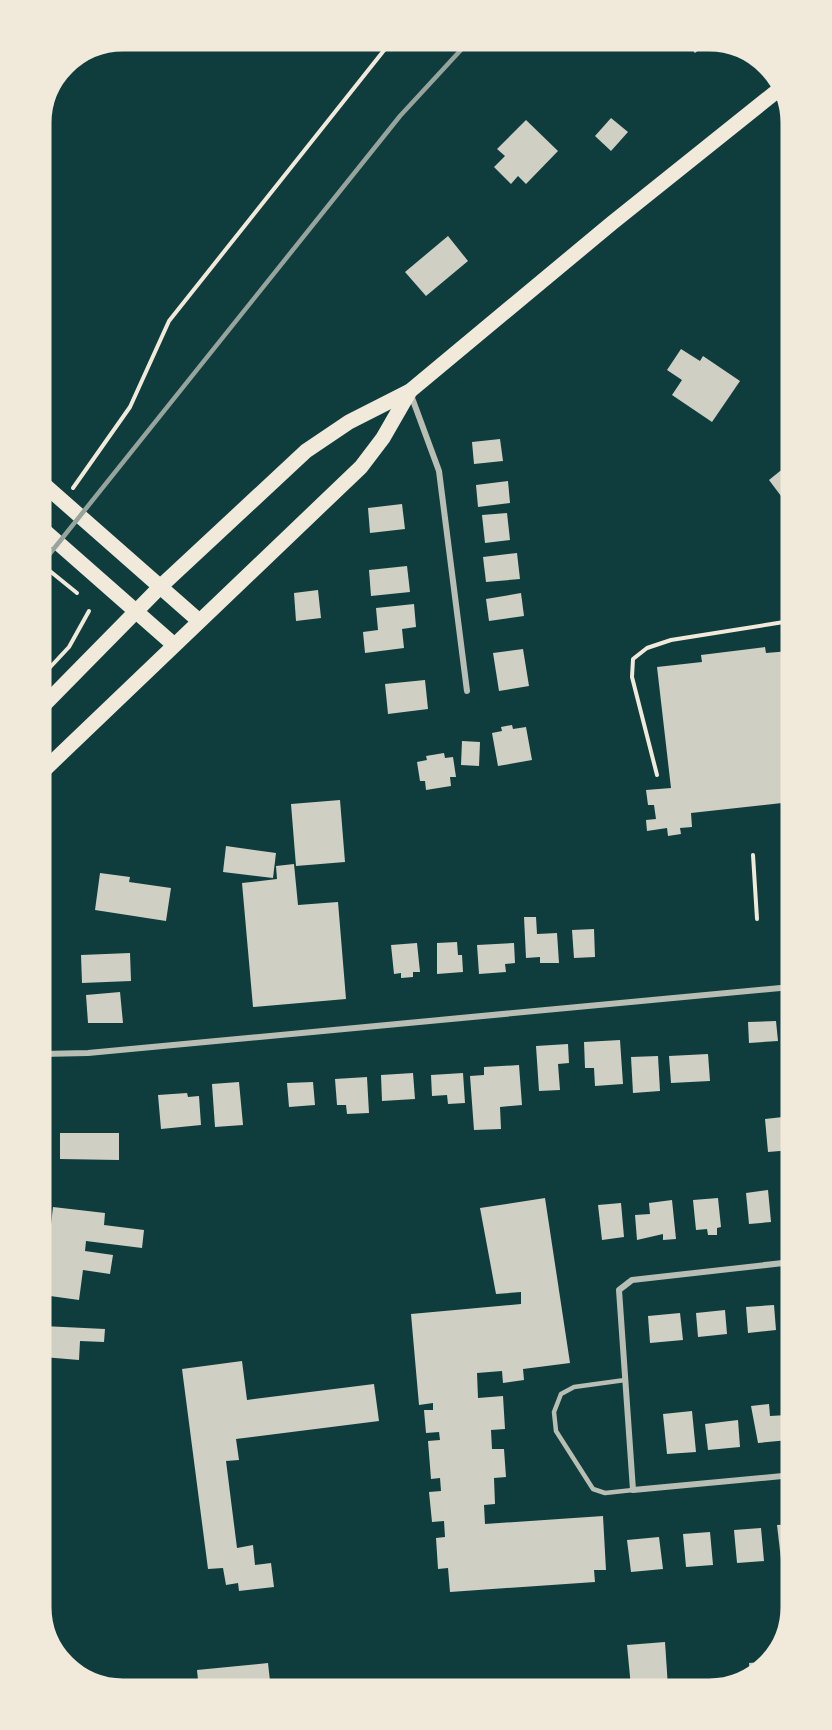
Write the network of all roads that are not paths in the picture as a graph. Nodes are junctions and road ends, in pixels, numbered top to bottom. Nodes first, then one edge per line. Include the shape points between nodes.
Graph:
1 (776, 92) edge
2 (410, 391) junction
3 (50, 489) edge
4 (50, 535) edge
5 (161, 586) junction
6 (137, 612) junction
7 (198, 620) junction
8 (172, 645) junction
9 (467, 692) dead end
10 (50, 699) edge
11 (50, 764) edge
12 (782, 988) edge
13 (50, 1054) edge
14 (782, 1263) edge
15 (625, 1380) junction
16 (782, 1476) edge
17 (633, 1490) junction

1 - 2 main road
2 - 5 main road via 349,422 306,451
2 - 7 main road via 361,467
2 - 9 street via 439,471
3 - 5 main road
4 - 6 main road
5 - 6 main road
5 - 7 main road
6 - 8 main road
6 - 10 main road
7 - 8 main road
8 - 11 main road
12 - 13 street
14 - 15 street via 632,1280 619,1290
15 - 17 street
15 - 17 lane via 574,1387 561,1394 554,1412 556,1431 593,1489 605,1493
16 - 17 street

